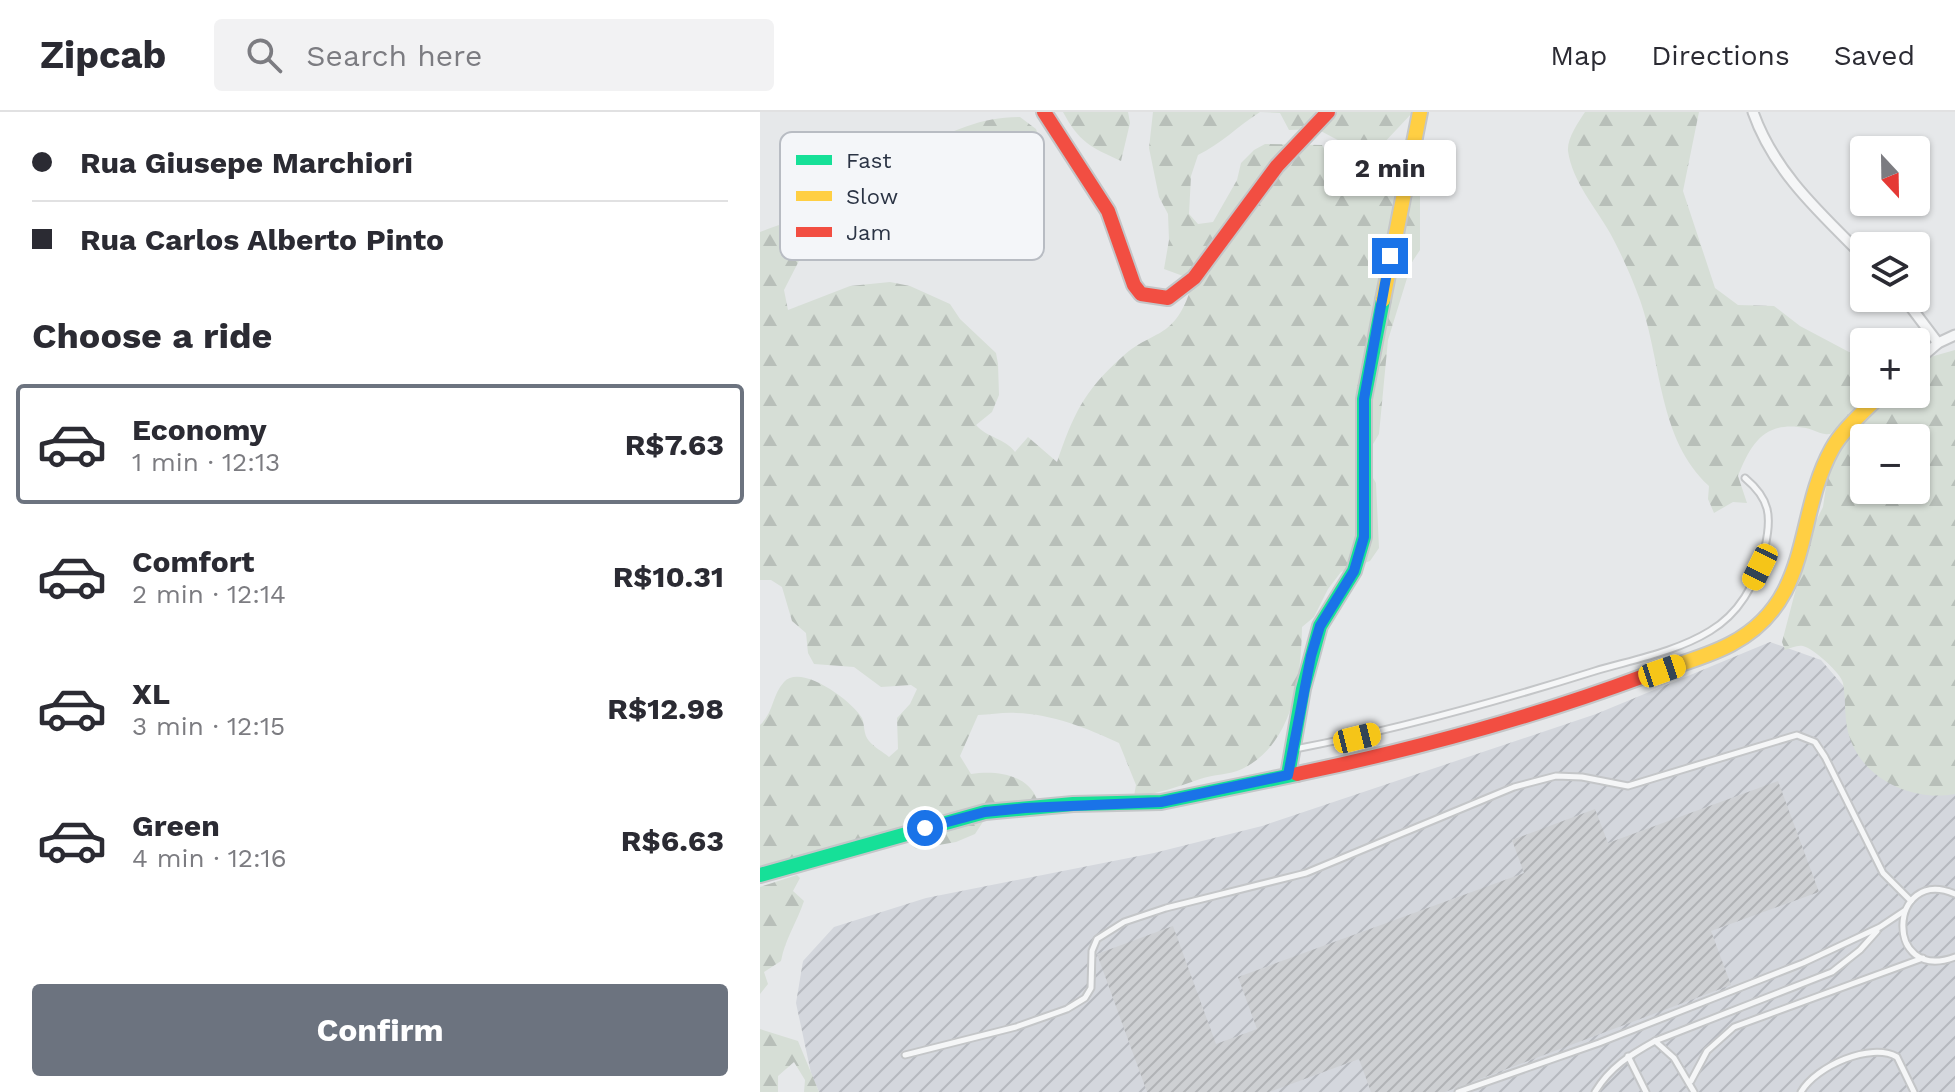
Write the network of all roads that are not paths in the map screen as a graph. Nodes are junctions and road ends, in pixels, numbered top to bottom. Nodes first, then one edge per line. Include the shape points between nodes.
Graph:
1 (1044, 112) edge
2 (1328, 112) edge
3 (1420, 112) edge
4 (1753, 112) edge
5 (1850, 242) edge
6 (1915, 312) edge
7 (1955, 335) edge
8 (1938, 343) junction
9 (1930, 350) edge
10 (1868, 408) edge
11 (1745, 478) dead end
12 (1294, 750) junction
13 (1288, 775) junction
14 (760, 875) edge
15 (1955, 894) edge
16 (1911, 901) junction
17 (1904, 911) junction
18 (1880, 927) junction
19 (1955, 957) edge
20 (1923, 958) junction
21 (1655, 1041) junction
22 (905, 1055) dead end
23 (1628, 1056) junction
24 (1691, 1081) junction
25 (1458, 1092) edge
26 (1595, 1092) edge
27 (1646, 1092) edge
28 (1694, 1092) edge
29 (1801, 1092) edge
30 (1914, 1092) edge

1 - 2 street via 1108,211 1134,285 1141,294 1168,298 1194,278 1261,187
3 - 12 street via 1364,399 1364,537 1354,571 1320,626
4 - 5 street via 1786,175
6 - 8 street
7 - 8 street
8 - 9 street
10 - 13 street via 1833,446 1788,588 1764,620 1731,644 1558,708 1398,753
11 - 12 lane via 1768,504 1770,524 1760,567 1731,616 1709,632 1517,695
12 - 13 street
13 - 14 street via 1161,802 985,812
15 - 16 lane via 1930,890
16 - 17 lane
16 - 22 lane via 1883,873 1815,742 1797,735 1628,786 1556,776 1514,787 1306,873 1124,922 1097,939 1091,988 1067,1009
17 - 18 lane
17 - 20 lane via 1906,943
18 - 21 lane via 1832,972
18 - 25 lane via 1599,1043
19 - 20 lane
20 - 24 lane via 1734,1027 1712,1045
21 - 23 lane
21 - 24 lane
23 - 26 lane
23 - 27 lane
24 - 28 lane
29 - 30 lane via 1816,1074 1876,1050 1897,1057

